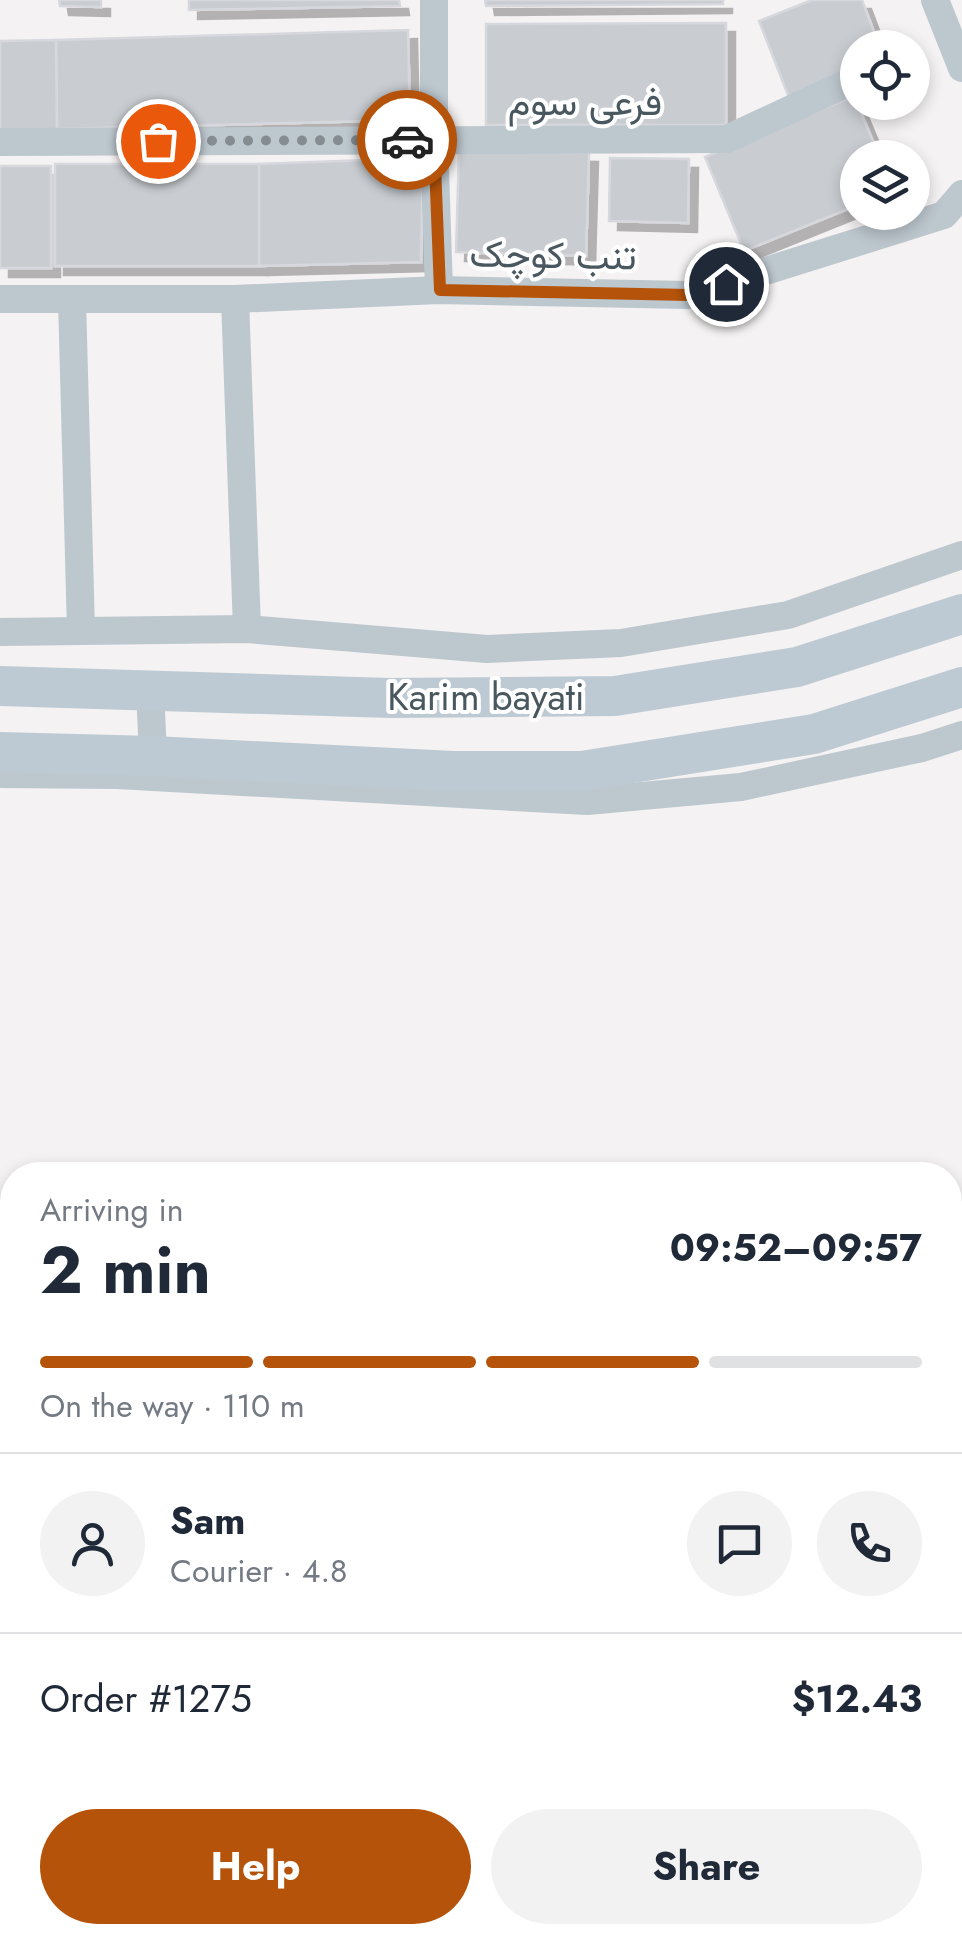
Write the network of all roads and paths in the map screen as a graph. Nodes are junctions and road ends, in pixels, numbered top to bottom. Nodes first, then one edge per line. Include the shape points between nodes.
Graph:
1 (434, 0) edge
2 (935, 0) edge
3 (962, 68) edge
4 (840, 86) edge
5 (434, 140) junction
6 (0, 142) edge
7 (962, 194) edge
8 (440, 290) junction
9 (0, 298) edge
10 (235, 299) junction
11 (72, 300) junction
12 (962, 554) edge
13 (962, 614) edge
14 (80, 630) junction
15 (246, 630) junction
16 (0, 632) edge
17 (0, 686) edge
18 (962, 687) edge
19 (150, 690) junction
20 (962, 735) edge
21 (0, 752) edge
22 (154, 756) junction
23 (0, 774) edge

1 - 5 street
2 - 3 street
4 - 5 street, فرعی سوم via 726,139
5 - 6 street, فرعی سوم
5 - 8 street
7 - 8 street, تنب کوچک via 944,216 689,295
8 - 10 street, تنب کوچک
9 - 11 street, تنب کوچک
10 - 11 street, تنب کوچک
10 - 15 street
11 - 14 street
12 - 15 street via 788,615 621,643 487,649
13 - 19 main road, Karim bayati via 797,666 615,696
14 - 15 street
14 - 16 street
17 - 19 main road, Karim bayati
18 - 22 main road, Karim bayati via 814,734 582,771
19 - 22 street
20 - 23 street via 741,788 587,801
21 - 22 main road, Karim bayati

